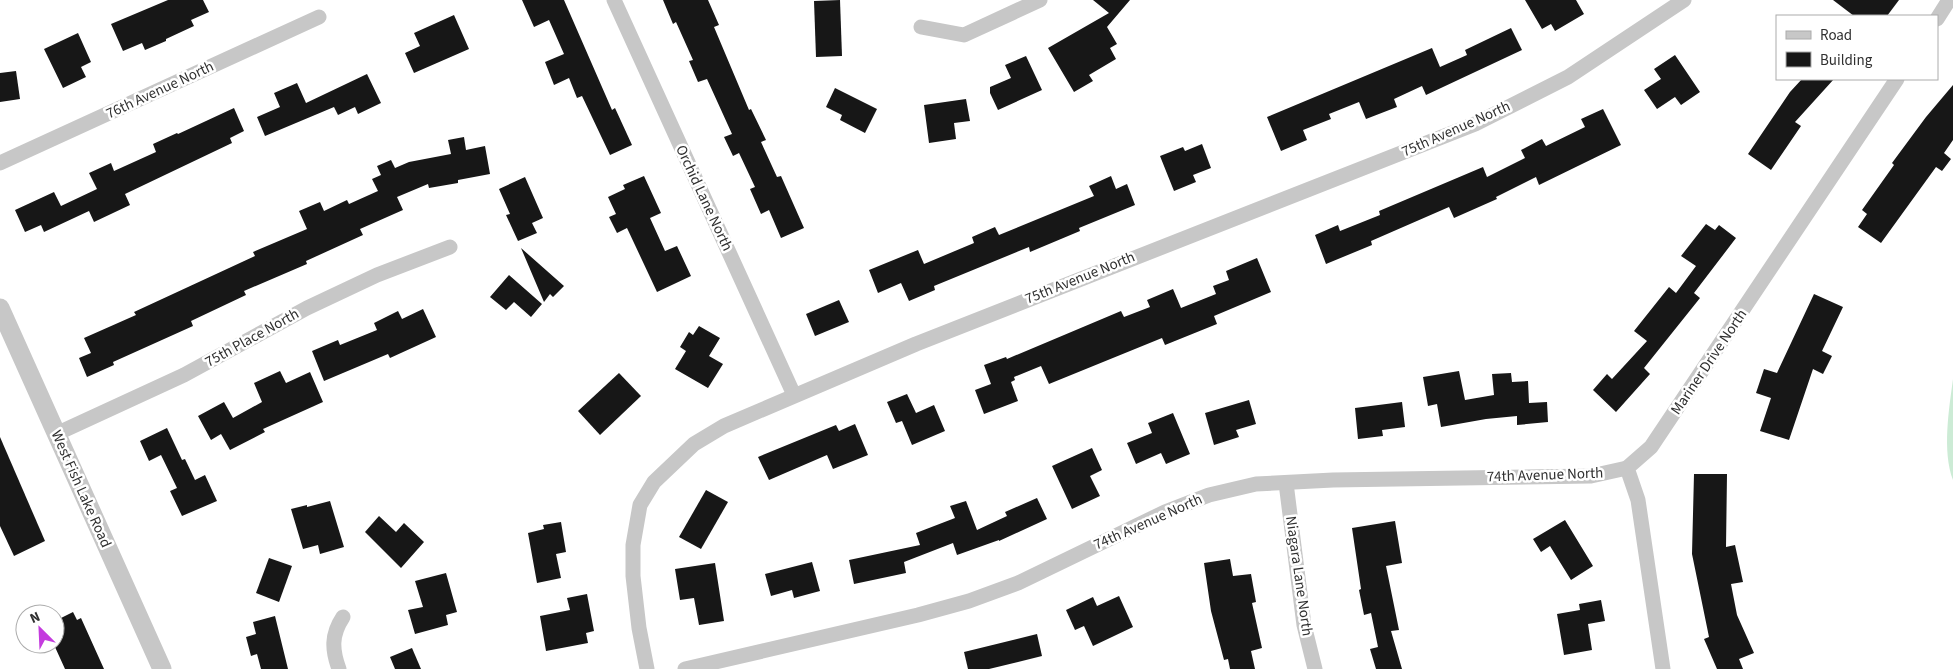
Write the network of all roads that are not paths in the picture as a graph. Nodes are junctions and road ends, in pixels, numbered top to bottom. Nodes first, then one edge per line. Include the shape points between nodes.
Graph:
1 (614, 0) edge
2 (1040, 0) edge
3 (1684, 0) edge
4 (1949, 0) edge
5 (319, 17) dead end
6 (1938, 17) edge
7 (921, 27) dead end
8 (1896, 80) edge
9 (0, 164) edge
10 (450, 247) dead end
11 (0, 308) edge
12 (794, 395) junction
13 (56, 434) junction
14 (1627, 468) junction
15 (1286, 483) junction
16 (344, 618) dead end
17 (162, 669) edge
18 (339, 669) edge
19 (647, 669) edge
20 (684, 669) edge
21 (1315, 669) edge
22 (1663, 669) edge

1 - 12 street, Orchid Lane North
2 - 7 street via 964,35
3 - 12 street, 75th Avenue North via 1568,77 1475,124
4 - 6 street
5 - 9 street, 76th Avenue North
8 - 14 street, Mariner Drive North via 1651,447
10 - 13 street, 75th Place North via 377,275 307,308 184,375
11 - 13 street, West Fish Lake Road
12 - 19 street, 75th Avenue North via 724,426 694,444 654,482 640,505 632,545 633,576
13 - 17 street, West Fish Lake Road
14 - 15 street, 74th Avenue North via 1591,476
14 - 22 street via 1638,500
15 - 20 street, 74th Avenue North via 1256,484 1209,495 1165,512 1018,583 969,601
15 - 21 street, Niagara Lane North via 1304,625
16 - 18 street via 333,638

